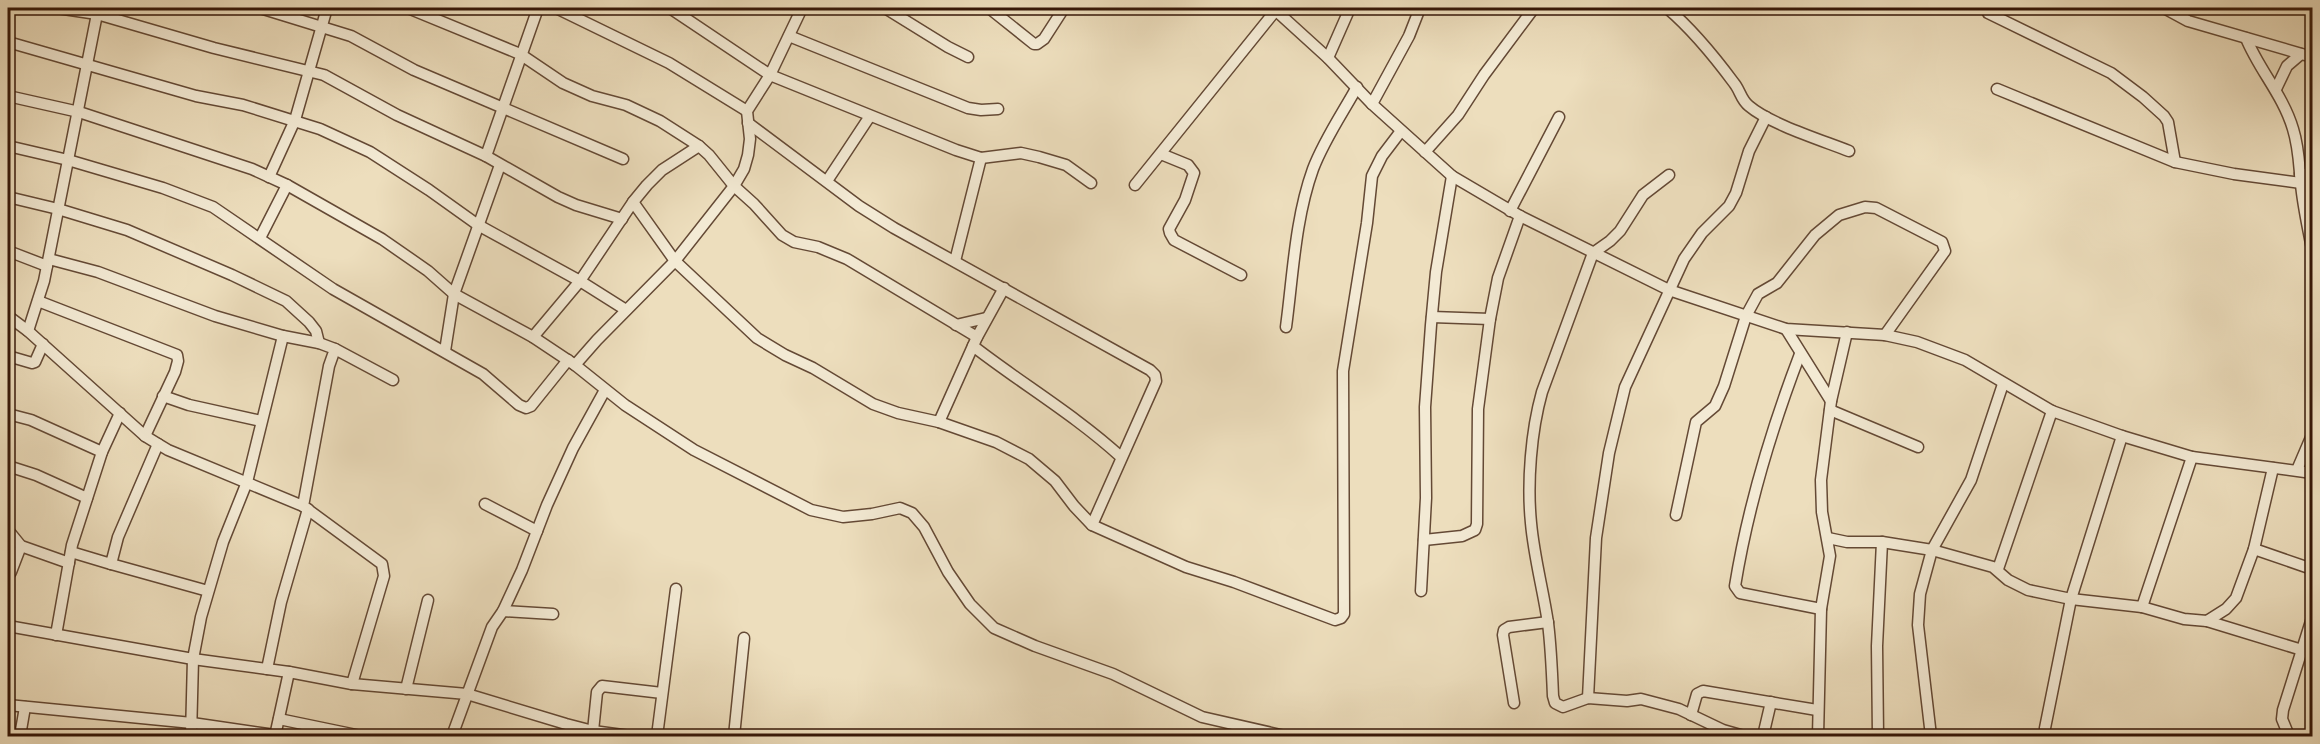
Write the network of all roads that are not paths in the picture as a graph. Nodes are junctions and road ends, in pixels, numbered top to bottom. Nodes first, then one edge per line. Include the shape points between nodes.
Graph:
1 (57, 8) edge
2 (260, 8) edge
3 (327, 8) edge
4 (408, 8) edge
5 (538, 8) edge
6 (556, 8) edge
7 (670, 8) edge
8 (802, 8) edge
9 (885, 8) edge
10 (989, 8) edge
11 (1064, 8) edge
12 (1350, 8) edge
13 (1420, 8) edge
14 (1534, 8) edge
15 (1668, 8) edge
16 (1986, 8) edge
17 (2164, 8) edge
18 (1275, 9) edge
19 (98, 11) edge
20 (321, 26) junction
21 (789, 36) junction
22 (2246, 38) junction
23 (8, 42) edge
24 (520, 54) junction
25 (2301, 54) junction
26 (969, 57) dead end
27 (2313, 57) edge
28 (1328, 58) junction
29 (87, 64) junction
30 (308, 72) junction
31 (770, 75) junction
32 (1357, 87) junction
33 (1997, 89) dead end
34 (2276, 89) junction
35 (8, 96) edge
36 (1372, 104) junction
37 (502, 106) junction
38 (999, 109) dead end
39 (747, 111) junction
40 (79, 112) junction
41 (870, 116) junction
42 (1559, 117) dead end
43 (1766, 117) junction
44 (295, 120) junction
45 (748, 123) junction
46 (1401, 131) junction
47 (8, 146) edge
48 (699, 146) junction
49 (1425, 152) junction
50 (1849, 152) dead end
51 (1161, 154) junction
52 (486, 156) junction
53 (981, 158) junction
54 (623, 159) dead end
55 (68, 160) junction
56 (2175, 162) junction
57 (500, 165) junction
58 (2313, 174) edge
59 (1669, 175) dead end
60 (1452, 176) junction
61 (269, 177) junction
62 (2300, 178) junction
63 (827, 182) junction
64 (1091, 183) dead end
65 (287, 185) junction
66 (1135, 185) dead end
67 (734, 186) junction
68 (8, 197) edge
69 (633, 202) junction
70 (58, 208) junction
71 (1515, 214) junction
72 (2309, 217) edge
73 (622, 219) junction
74 (478, 225) junction
75 (261, 238) junction
76 (2313, 249) edge
77 (8, 251) edge
78 (1593, 253) junction
79 (675, 261) junction
80 (955, 261) junction
81 (48, 262) junction
82 (1241, 275) dead end
83 (580, 281) junction
84 (1004, 288) junction
85 (1669, 290) junction
86 (454, 294) junction
87 (38, 301) junction
88 (626, 310) junction
89 (8, 316) edge
90 (1746, 316) junction
91 (1432, 317) junction
92 (986, 318) junction
93 (1490, 319) junction
94 (956, 325) junction
95 (1286, 327) dead end
96 (1786, 329) junction
97 (28, 330) junction
98 (1847, 332) junction
99 (1885, 335) junction
100 (283, 336) junction
101 (533, 337) junction
102 (975, 341) junction
103 (319, 343) junction
104 (43, 344) junction
105 (334, 349) junction
106 (445, 351) junction
107 (1800, 354) junction
108 (8, 356) edge
109 (572, 363) junction
110 (393, 380) dead end
111 (2003, 384) junction
112 (604, 390) junction
113 (163, 396) junction
114 (1830, 405) junction
115 (2052, 411) junction
116 (8, 414) edge
117 (120, 414) junction
118 (261, 421) junction
119 (939, 422) junction
120 (2122, 435) junction
121 (2313, 435) edge
122 (146, 436) junction
123 (158, 444) junction
124 (1918, 447) dead end
125 (102, 452) junction
126 (1121, 457) junction
127 (2192, 457) junction
128 (8, 466) edge
129 (2273, 468) junction
130 (2297, 470) junction
131 (2313, 473) edge
132 (247, 482) junction
133 (87, 498) junction
134 (485, 504) dead end
135 (306, 508) junction
136 (1676, 514) dead end
137 (1092, 525) junction
138 (8, 530) edge
139 (537, 531) junction
140 (1828, 538) junction
141 (1424, 540) junction
142 (1847, 542) junction
143 (1882, 542) junction
144 (21, 546) junction
145 (2254, 549) junction
146 (1932, 550) junction
147 (1830, 556) junction
148 (70, 557) junction
149 (111, 564) junction
150 (1998, 569) junction
151 (2313, 569) edge
152 (8, 576) edge
153 (676, 589) dead end
154 (208, 591) junction
155 (1421, 591) dead end
156 (2071, 599) junction
157 (428, 600) dead end
158 (2142, 607) junction
159 (1821, 609) junction
160 (503, 611) junction
161 (554, 614) dead end
162 (2313, 618) edge
163 (2206, 621) junction
164 (1548, 622) junction
165 (8, 626) edge
166 (56, 635) junction
167 (744, 638) dead end
168 (2302, 650) junction
169 (193, 659) junction
170 (267, 669) junction
171 (289, 672) junction
172 (352, 684) junction
173 (406, 689) junction
174 (662, 693) junction
175 (467, 694) junction
176 (1588, 698) junction
177 (1771, 702) junction
178 (1514, 703) dead end
179 (8, 705) edge
180 (25, 707) junction
181 (1817, 710) junction
182 (1691, 715) junction
183 (279, 719) junction
184 (192, 723) junction
185 (2044, 728) dead end
186 (593, 731) junction
187 (20, 736) edge
188 (191, 736) edge
189 (275, 736) edge
190 (362, 736) edge
191 (452, 736) edge
192 (630, 736) edge
193 (657, 736) edge
194 (734, 736) edge
195 (1286, 736) edge
196 (1744, 736) edge
197 (1763, 736) edge
198 (1818, 736) edge
199 (1878, 736) edge
200 (1931, 736) edge
201 (2289, 736) edge

1 - 19 street
2 - 20 street
3 - 20 street
4 - 24 street
5 - 24 street
6 - 39 street via 669,63
7 - 31 street
8 - 21 street
9 - 26 street
10 - 11 street via 1034,44 1044,39
12 - 28 street
13 - 36 street
14 - 49 street via 1458,115
15 - 43 street via 1691,29 1737,86 1748,106
16 - 56 street via 1988,13 2111,73 2143,97 2168,122
17 - 22 street via 2188,21
18 - 28 street
18 - 51 street
19 - 29 street
19 - 30 street via 214,48
20 - 30 street
20 - 37 street
21 - 31 street
21 - 38 street via 968,108
22 - 25 street
22 - 34 street
23 - 29 street
24 - 37 street
24 - 48 street via 563,83 626,105
25 - 27 street
25 - 34 street via 2287,66
28 - 32 street
29 - 40 street
29 - 44 street
30 - 44 street
30 - 52 street via 324,75 397,115
31 - 39 street
31 - 41 street
32 - 36 street
32 - 95 street via 1327,139 1303,202
33 - 56 street
34 - 62 street via 2293,129 2300,155
35 - 40 street
36 - 46 street
37 - 52 street
37 - 54 street
39 - 45 street
40 - 55 street
40 - 61 street
41 - 53 street
41 - 63 street
42 - 71 street
43 - 50 street
43 - 85 street via 1729,206 1702,233
44 - 61 street
44 - 74 street via 370,152
45 - 63 street
45 - 67 street via 748,156
46 - 49 street
46 - 137 street via 1372,176 1343,371 1345,561 1341,618 1335,620 1186,567
47 - 55 street
48 - 67 street
48 - 69 street via 662,170
49 - 60 street
51 - 66 street
51 - 82 street via 1188,165 1194,173 1170,229 1174,240
52 - 57 street
53 - 64 street via 1021,153 1039,157 1066,165
53 - 80 street
55 - 70 street
55 - 75 street via 213,207
56 - 62 street via 2234,174
57 - 73 street via 576,205
57 - 74 street
58 - 62 street
59 - 78 street via 1643,195 1620,231
60 - 71 street
60 - 91 street
61 - 65 street
62 - 72 street
63 - 80 street via 859,206
65 - 75 street
65 - 86 street via 382,239
67 - 79 street
67 - 94 street via 782,236 847,259
68 - 70 street
69 - 73 street
69 - 79 street
70 - 81 street
70 - 103 street via 126,231 286,301 309,322
71 - 78 street
71 - 93 street
72 - 76 street
73 - 83 street
74 - 83 street
74 - 86 street
75 - 106 street via 333,289
77 - 81 street
78 - 85 street
78 - 164 street via 1536,415 1531,521
79 - 88 street
79 - 119 street via 757,338 775,350 873,404
80 - 84 street
81 - 87 street
81 - 100 street via 98,272 215,316
83 - 88 street
83 - 101 street
84 - 92 street
84 - 126 street via 1155,375 1156,381
85 - 90 street
85 - 176 street via 1625,387 1609,453 1596,538
86 - 101 street
86 - 106 street
87 - 97 street
87 - 113 street via 177,355 178,365
88 - 109 street
89 - 97 street
90 - 96 street
90 - 99 street via 1758,294 1777,283 1828,222 1852,210 1876,207 1945,246
90 - 136 street via 1715,406 1696,422
91 - 93 street
91 - 141 street via 1425,407
92 - 94 street
92 - 102 street
93 - 141 street via 1478,409 1477,524 1475,530 1462,536
94 - 102 street
96 - 98 street
96 - 107 street
97 - 104 street
98 - 99 street
98 - 114 street
99 - 111 street via 1965,360
100 - 103 street
100 - 118 street
101 - 109 street
102 - 119 street
102 - 126 street via 1023,383 1070,414
103 - 105 street
104 - 108 street via 35,362
104 - 117 street
105 - 110 street
105 - 135 street
106 - 109 street via 483,374 526,408
107 - 114 street
107 - 159 street via 1758,473 1735,586 1740,593
109 - 112 street
111 - 115 street
111 - 146 street via 1971,480
112 - 139 street via 573,448
112 - 195 street via 694,450 811,510 843,517 900,508 912,513 970,604 994,627 1113,674 1202,717
113 - 118 street
113 - 122 street
114 - 124 street
114 - 140 street via 1821,480
115 - 120 street
115 - 150 street
116 - 125 street via 31,420
117 - 122 street
117 - 125 street
118 - 132 street
119 - 137 street via 996,442 1029,459 1055,481
120 - 127 street
120 - 156 street
121 - 130 street
122 - 123 street
123 - 132 street
123 - 149 street via 118,537
125 - 133 street
126 - 137 street
127 - 129 street
127 - 158 street
128 - 133 street
129 - 130 street
129 - 145 street
130 - 131 street
132 - 135 street
132 - 154 street
133 - 148 street
134 - 139 street
135 - 170 street
135 - 172 street via 384,568
138 - 144 street
139 - 160 street
140 - 142 street
140 - 147 street
141 - 155 street
142 - 143 street
142 - 147 street
143 - 146 street
143 - 199 street
144 - 148 street
144 - 152 street
145 - 151 street
145 - 163 street via 2236,598
146 - 150 street
146 - 200 street via 1920,594 1918,626
147 - 159 street
148 - 149 street
148 - 166 street
149 - 154 street
150 - 156 street via 2015,585
153 - 174 street
154 - 169 street
156 - 158 street
156 - 185 street
157 - 173 street
158 - 163 street via 2184,620
159 - 181 street
160 - 161 street
160 - 175 street via 492,627
162 - 168 street
163 - 168 street
164 - 176 street via 1555,703 1563,707
164 - 178 street via 1504,630
165 - 166 street
166 - 169 street
167 - 194 street
168 - 201 street via 2283,710
169 - 170 street
169 - 184 street
170 - 171 street
171 - 172 street
171 - 183 street
172 - 173 street
173 - 175 street
174 - 186 street via 602,686 597,692
174 - 193 street
175 - 186 street
175 - 191 street
176 - 182 street via 1641,699
177 - 181 street
177 - 182 street via 1703,691 1697,694
177 - 197 street
179 - 180 street
180 - 184 street
180 - 187 street
181 - 198 street
182 - 196 street
183 - 189 street
183 - 190 street
184 - 188 street
184 - 189 street
186 - 192 street

